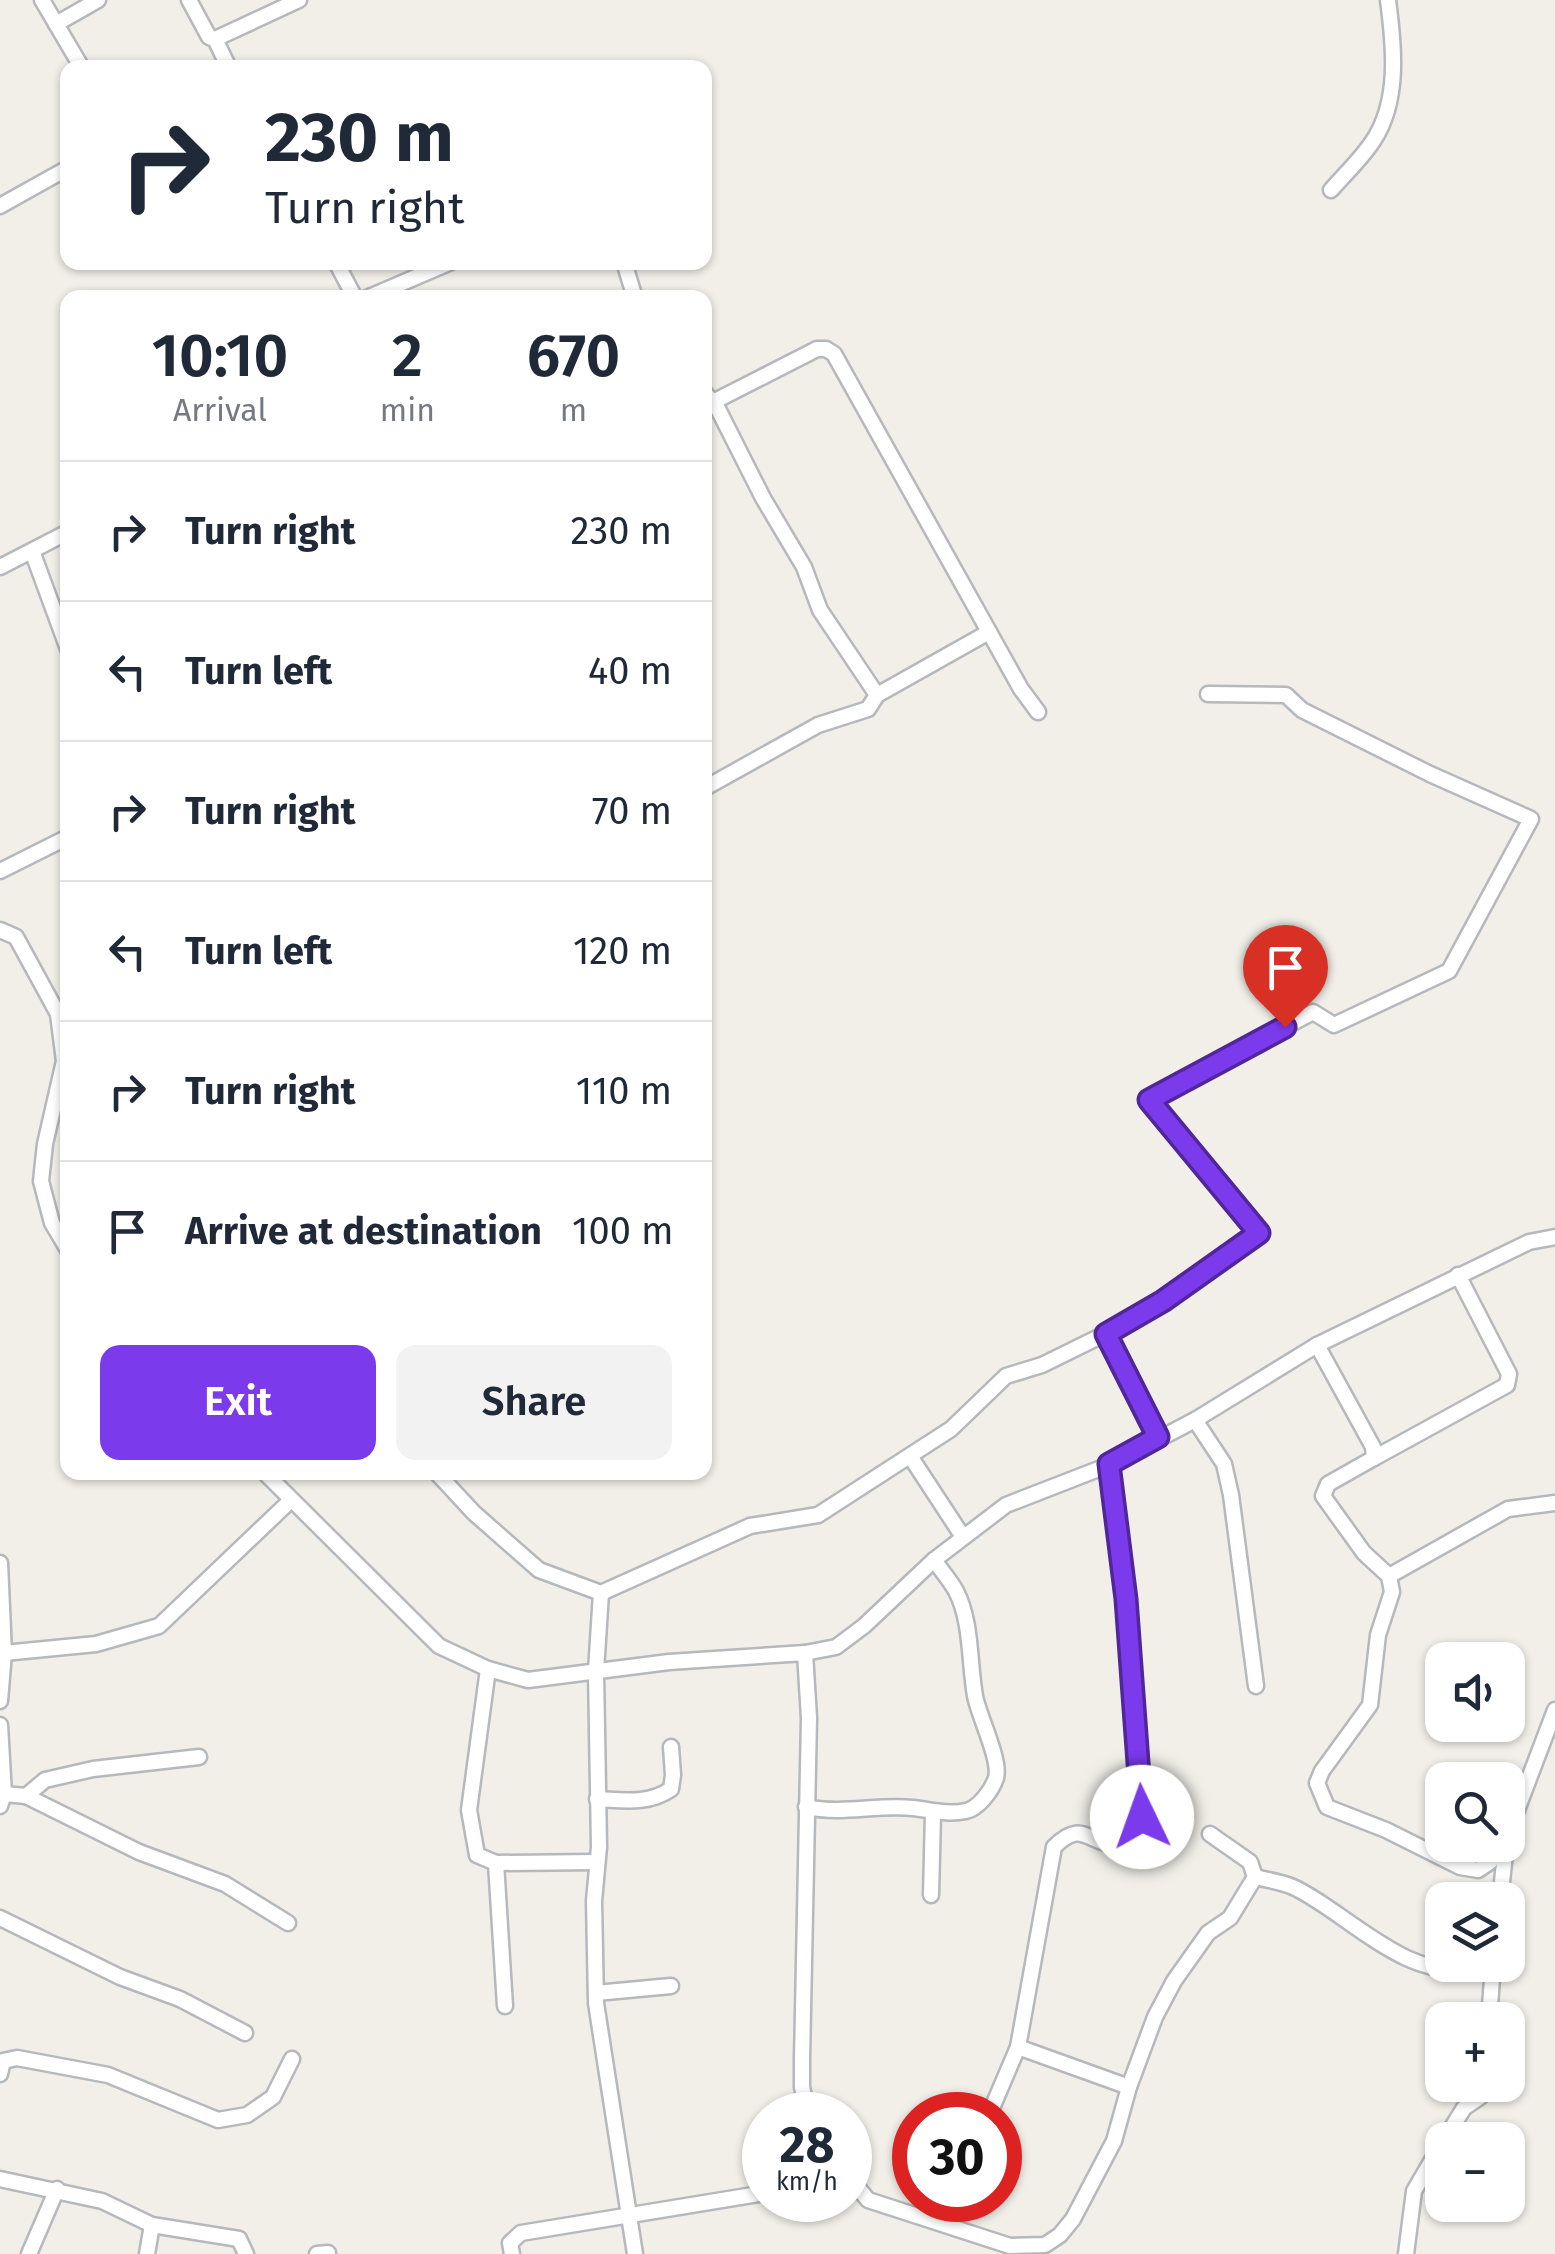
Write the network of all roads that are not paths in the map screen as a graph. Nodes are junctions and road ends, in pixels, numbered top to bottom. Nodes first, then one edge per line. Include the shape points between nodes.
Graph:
1 (42, 0) edge
2 (98, 0) edge
3 (189, 0) edge
4 (299, 0) edge
5 (1388, 0) edge
6 (56, 24) junction
7 (215, 40) junction
8 (77, 60) edge
9 (226, 60) edge
10 (60, 172) edge
11 (1331, 190) dead end
12 (0, 206) edge
13 (433, 270) edge
14 (386, 290) edge
15 (712, 396) edge
16 (712, 403) edge
17 (60, 536) edge
18 (32, 552) junction
19 (0, 567) edge
20 (60, 627) edge
21 (989, 632) junction
22 (1208, 694) dead end
23 (877, 695) junction
24 (1038, 712) dead end
25 (712, 784) edge
26 (60, 841) edge
27 (0, 871) edge
28 (0, 930) edge
29 (60, 1030) edge
30 (60, 1078) edge
31 (60, 1236) edge
32 (1555, 1237) edge
33 (1458, 1275) junction
34 (1106, 1334) junction
35 (1317, 1344) junction
36 (1195, 1420) junction
37 (1158, 1437) junction
38 (910, 1456) junction
39 (1374, 1458) junction
40 (1109, 1464) junction
41 (271, 1480) edge
42 (443, 1480) edge
43 (290, 1500) junction
44 (1555, 1503) edge
45 (963, 1536) junction
46 (934, 1560) junction
47 (0, 1563) edge
48 (1389, 1576) junction
49 (601, 1593) junction
50 (4, 1652) junction
51 (805, 1653) junction
52 (488, 1669) junction
53 (596, 1671) junction
54 (1256, 1686) dead end
55 (0, 1701) edge
56 (1555, 1710) edge
57 (0, 1725) edge
58 (671, 1747) dead end
59 (198, 1758) dead end
60 (1525, 1789) edge
61 (26, 1796) junction
62 (597, 1798) junction
63 (2, 1800) edge
64 (806, 1807) junction
65 (933, 1813) junction
66 (1210, 1834) dead end
67 (1425, 1850) edge
68 (496, 1862) junction
69 (596, 1862) junction
70 (1450, 1862) edge
71 (1490, 1862) edge
72 (1255, 1877) junction
73 (931, 1894) dead end
74 (0, 1918) edge
75 (288, 1923) dead end
76 (1425, 1962) edge
77 (671, 1986) dead end
78 (596, 1993) junction
79 (505, 2006) dead end
80 (245, 2033) dead end
81 (1018, 2047) junction
82 (292, 2059) dead end
83 (0, 2074) edge
84 (1129, 2087) junction
85 (803, 2092) edge
86 (999, 2092) edge
87 (1473, 2102) edge
88 (1455, 2122) edge
89 (1425, 2172) edge
90 (0, 2179) edge
91 (57, 2189) junction
92 (742, 2198) edge
93 (872, 2201) edge
94 (630, 2218) junction
95 (152, 2225) junction
96 (328, 2253) edge
97 (30, 2254) edge
98 (147, 2254) edge
99 (246, 2254) edge
100 (317, 2254) edge
101 (512, 2254) edge
102 (635, 2254) edge
103 (1406, 2254) edge

1 - 6 street
2 - 6 street
3 - 7 street
4 - 7 street
5 - 11 street via 1388,109 1374,140
6 - 8 street
7 - 9 street
10 - 12 street
13 - 14 street
15 - 21 street via 816,349 834,354
16 - 23 street via 804,567 820,610
17 - 18 street
18 - 19 street
18 - 20 street
21 - 23 street
21 - 24 street
22 - 34 street via 1286,695 1318,718 1531,819 1449,972 1334,1025 1313,1012 1149,1100 1259,1233
23 - 25 street via 868,709 818,726
26 - 27 street
28 - 29 street via 16,937
30 - 31 street via 41,1182
32 - 33 street
33 - 35 street
33 - 39 street via 1509,1374 1507,1385
34 - 37 street
34 - 38 street via 1006,1376 951,1430
35 - 36 street
35 - 39 street
36 - 37 street
36 - 54 street via 1228,1480
37 - 40 street
38 - 45 street
38 - 49 street via 818,1515 750,1526
39 - 48 street via 1328,1484 1323,1496
40 - 45 street via 1006,1505
40 - 81 street via 1142,1817 1133,1843 1114,1846 1076,1832 1054,1846
41 - 43 street
42 - 49 street via 539,1570
43 - 50 street via 159,1626 96,1644
43 - 52 street via 439,1646
44 - 48 street via 1508,1509
45 - 46 street
46 - 51 street via 850,1637
46 - 65 street via 966,1618 974,1691 996,1776 969,1811
47 - 50 street
48 - 67 street via 1392,1592 1378,1634 1370,1705 1317,1783 1327,1807
49 - 53 street
50 - 55 street
51 - 53 street
51 - 64 street
52 - 53 street via 528,1680
52 - 68 street via 470,1810 476,1855
53 - 62 street
56 - 60 street
57 - 63 street
58 - 62 street via 671,1789 644,1801
59 - 61 street via 93,1769 45,1780
61 - 63 street
61 - 75 street via 139,1852 226,1884
62 - 69 street
64 - 65 street
64 - 85 street
65 - 73 street
66 - 72 street via 1250,1862
68 - 69 street
68 - 79 street
69 - 78 street
70 - 71 street via 1478,1870
72 - 76 street via 1294,1887 1397,1954
72 - 84 street via 1230,1918 1208,1933 1174,1981
74 - 80 street
77 - 78 street
78 - 94 street
81 - 84 street
81 - 86 street
82 - 83 street via 273,2096 246,2114 218,2120 108,2076 17,2058 3,2061
84 - 93 street via 1114,2141 1090,2188 1073,2219 1045,2246 1010,2246
87 - 88 street
89 - 103 street via 1414,2191
90 - 91 street
91 - 95 street
91 - 97 street
92 - 94 street
94 - 101 street via 522,2233 510,2243
94 - 102 street
95 - 98 street
95 - 99 street via 239,2239
96 - 100 street

